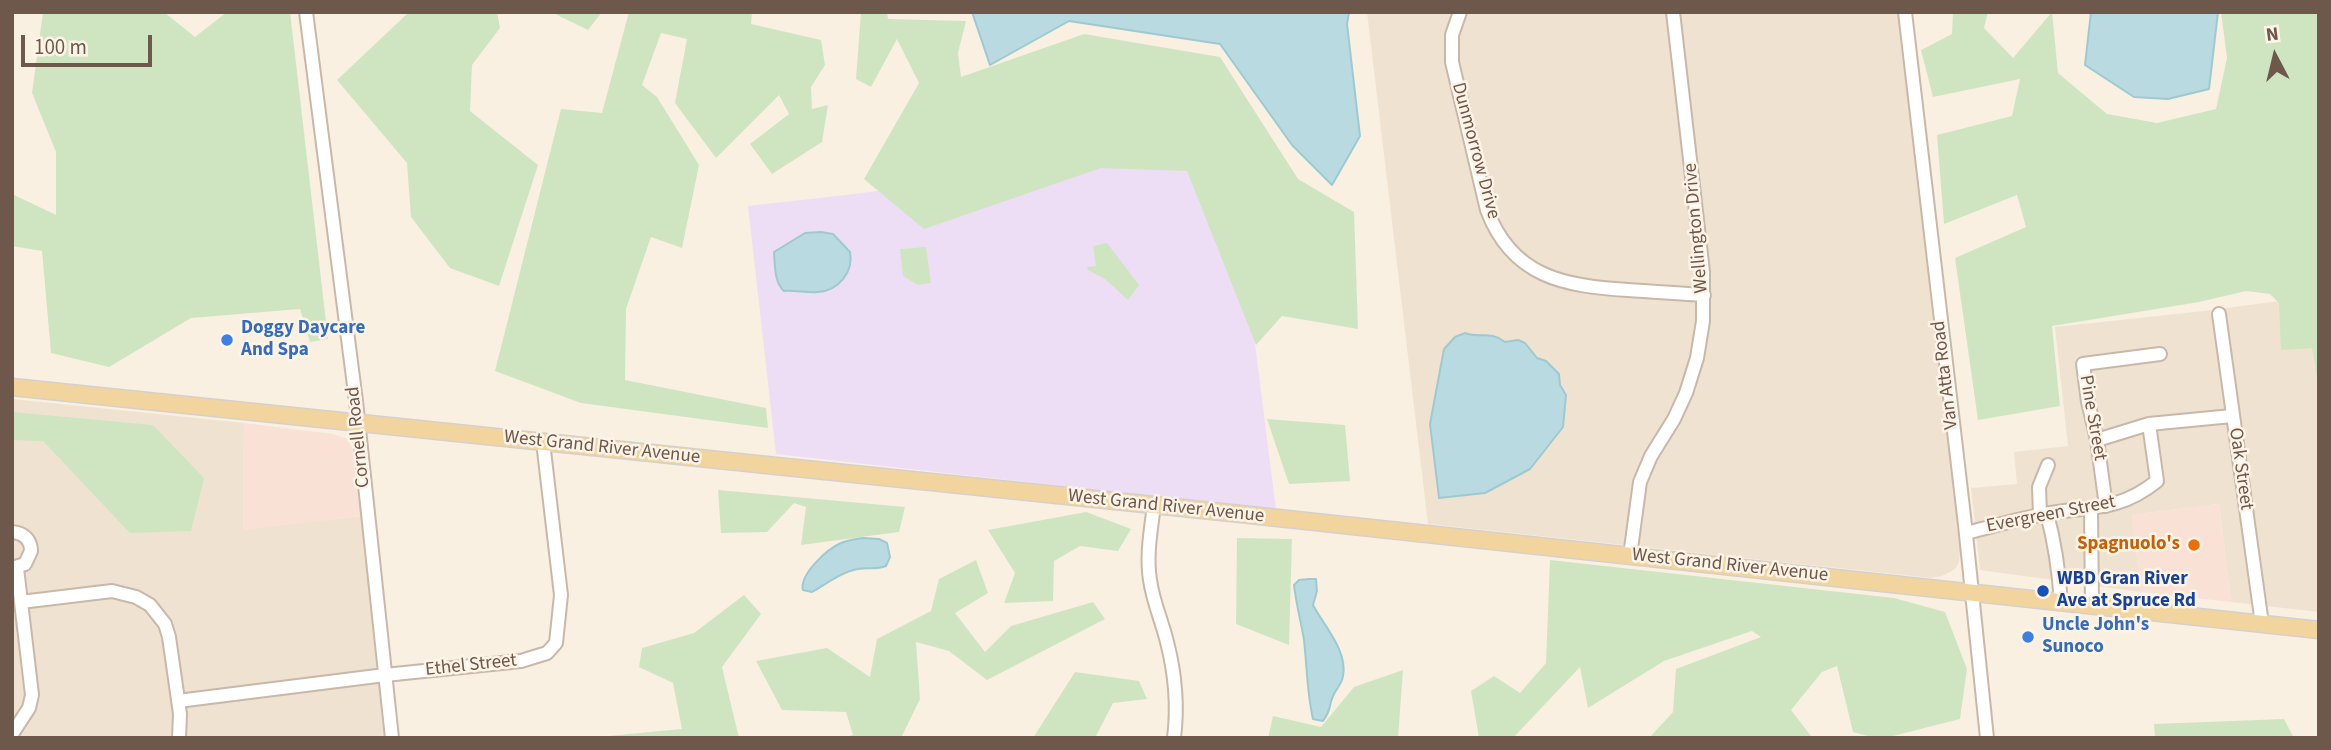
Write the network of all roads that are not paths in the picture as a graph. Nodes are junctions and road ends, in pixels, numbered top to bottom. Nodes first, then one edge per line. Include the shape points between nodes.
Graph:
1 (306, 12) edge
2 (1460, 12) edge
3 (1673, 12) edge
4 (1905, 12) edge
5 (1704, 295) junction
6 (2219, 314) dead end
7 (2160, 354) dead end
8 (12, 387) edge
9 (2232, 416) junction
10 (358, 423) junction
11 (2150, 424) junction
12 (2098, 440) junction
13 (543, 442) junction
14 (2048, 465) dead end
15 (1154, 505) junction
16 (2106, 506) junction
17 (2091, 510) junction
18 (2044, 514) junction
19 (12, 532) edge
20 (1966, 533) junction
21 (1630, 556) junction
22 (14, 568) edge
23 (1971, 593) junction
24 (21, 603) junction
25 (2061, 603) junction
26 (2092, 606) junction
27 (2262, 624) junction
28 (2319, 630) edge
29 (385, 675) junction
30 (178, 701) junction
31 (12, 734) edge
32 (179, 738) edge
33 (392, 738) edge
34 (1174, 738) edge
35 (1987, 738) edge

1 - 10 street, Cornell Road
2 - 5 street, Dunmorrow Drive via 1452,35 1452,62 1487,210 1508,247 1556,281 1586,288
3 - 5 street, Wellington Drive
4 - 20 street, Van Atta Road
5 - 21 street, Wellington Drive via 1700,347 1690,381 1640,482
6 - 9 street, Oak Street
7 - 12 street, Pine Street via 2083,364
8 - 10 main road, West Grand River Avenue
9 - 11 street
9 - 27 street, Oak Street
10 - 13 main road, West Grand River Avenue
10 - 29 street, Cornell Road
11 - 12 street
11 - 16 street, Evergreen Street via 2157,481 2130,499
12 - 16 street, Pine Street
13 - 15 main road, West Grand River Avenue
13 - 29 street, Ethel Street via 560,573 560,624 553,648 521,661
14 - 18 street via 2039,487
15 - 21 main road, West Grand River Avenue
15 - 34 street via 1149,571 1175,688
16 - 17 street, Evergreen Street
17 - 18 street, Evergreen Street
17 - 26 street
18 - 20 street, Evergreen Street
18 - 25 street via 2059,572
19 - 22 street via 23,535 31,547 28,560
20 - 23 street, Van Atta Road
21 - 23 main road, West Grand River Avenue
22 - 24 street
23 - 25 main road, West Grand River Avenue
23 - 35 street, Van Atta Road
24 - 30 street via 112,591 150,605 169,637
24 - 31 street via 32,695
25 - 26 main road, West Grand River Avenue
26 - 27 main road, West Grand River Avenue
27 - 28 main road, West Grand River Avenue
29 - 30 street, Ethel Street
29 - 33 street, Cornell Road
30 - 32 street

